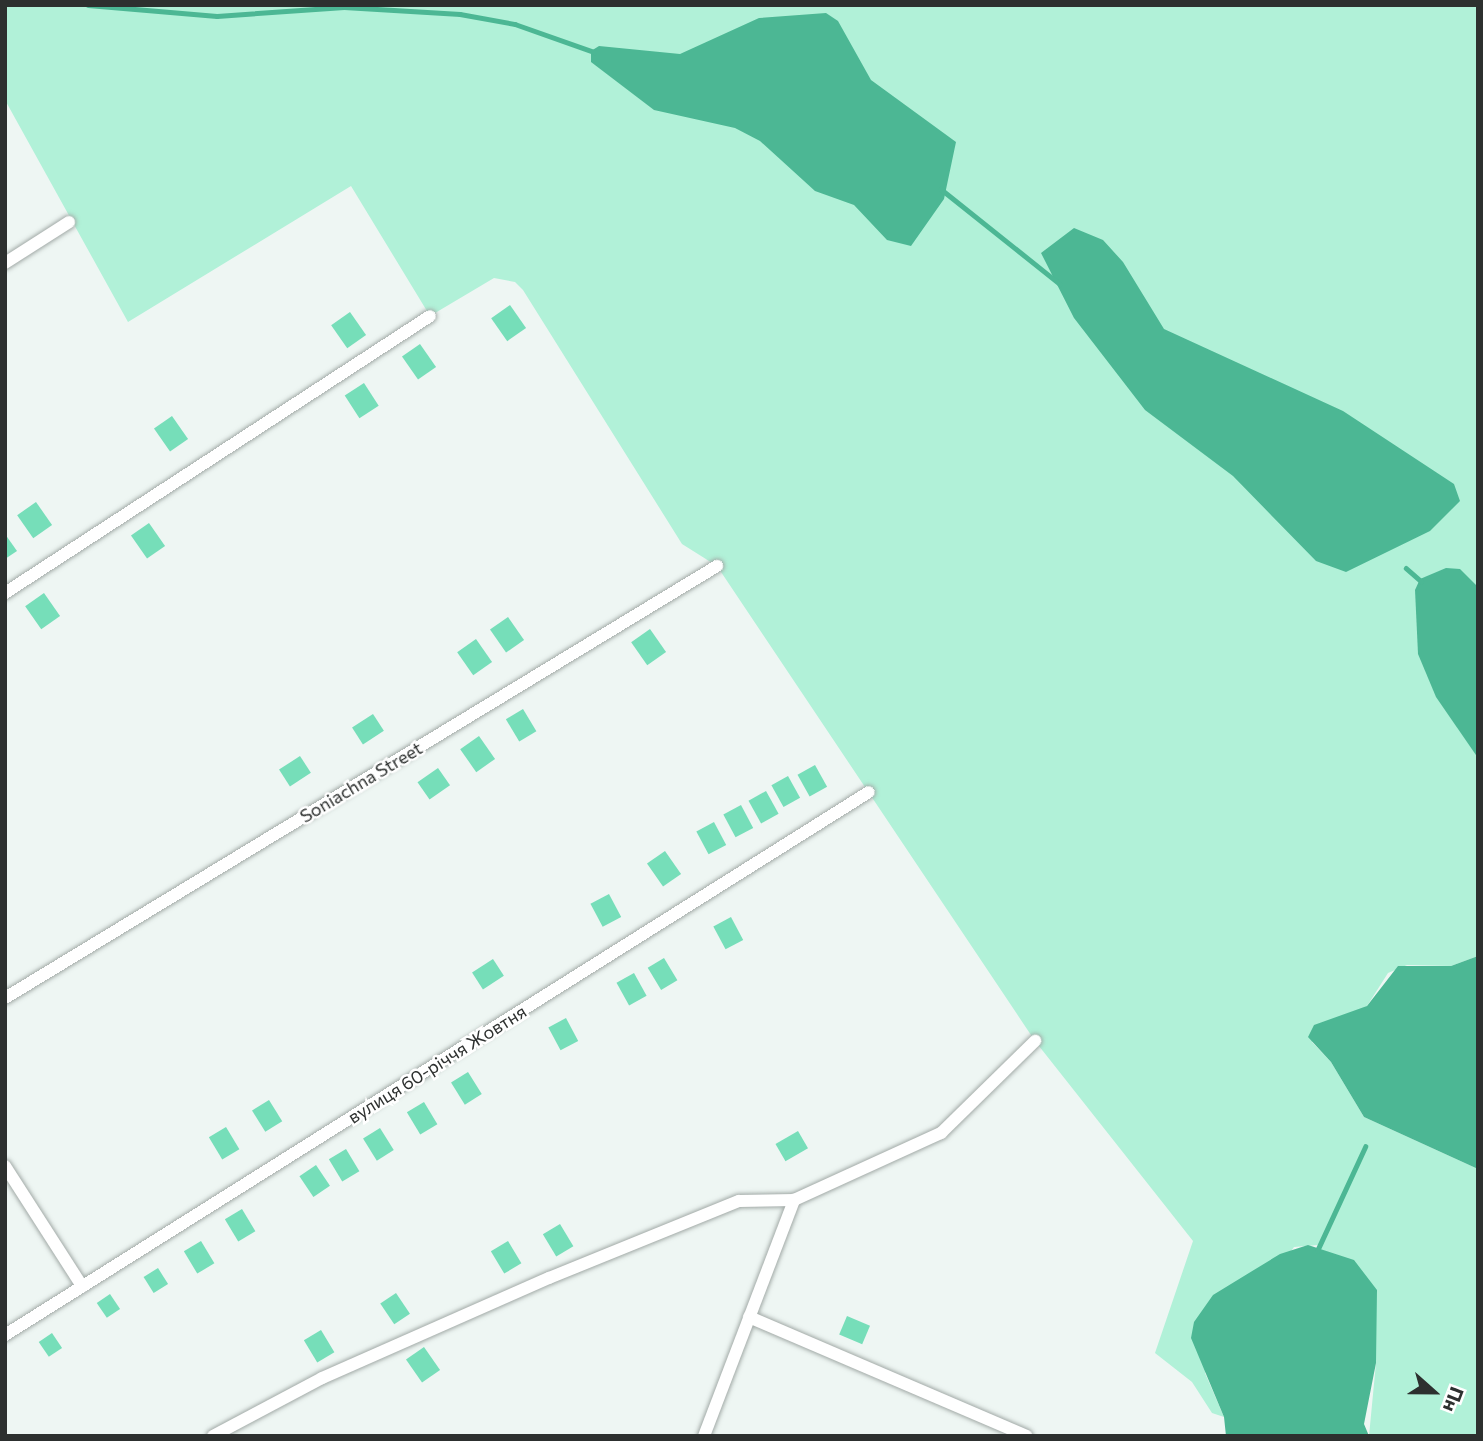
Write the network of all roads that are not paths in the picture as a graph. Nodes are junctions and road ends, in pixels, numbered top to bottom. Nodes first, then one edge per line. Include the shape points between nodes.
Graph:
1 (69, 222) dead end
2 (5, 263) edge
3 (430, 316) dead end
4 (717, 566) dead end
5 (5, 593) edge
6 (869, 792) dead end
7 (5, 998) edge
8 (1035, 1041) dead end
9 (5, 1166) edge
10 (794, 1200) junction
11 (82, 1286) junction
12 (749, 1317) junction
13 (5, 1335) edge
14 (213, 1436) edge
15 (704, 1436) edge
16 (1027, 1436) edge

1 - 2 street
3 - 5 street
4 - 7 street, Soniachna Street
6 - 11 street, вулиця 60-річчя Жовтня
8 - 10 street via 953,1126
9 - 11 street
10 - 12 street
10 - 14 street via 739,1201 548,1278 322,1378
11 - 13 street, вулиця 60-річчя Жовтня
12 - 15 street
12 - 16 street

